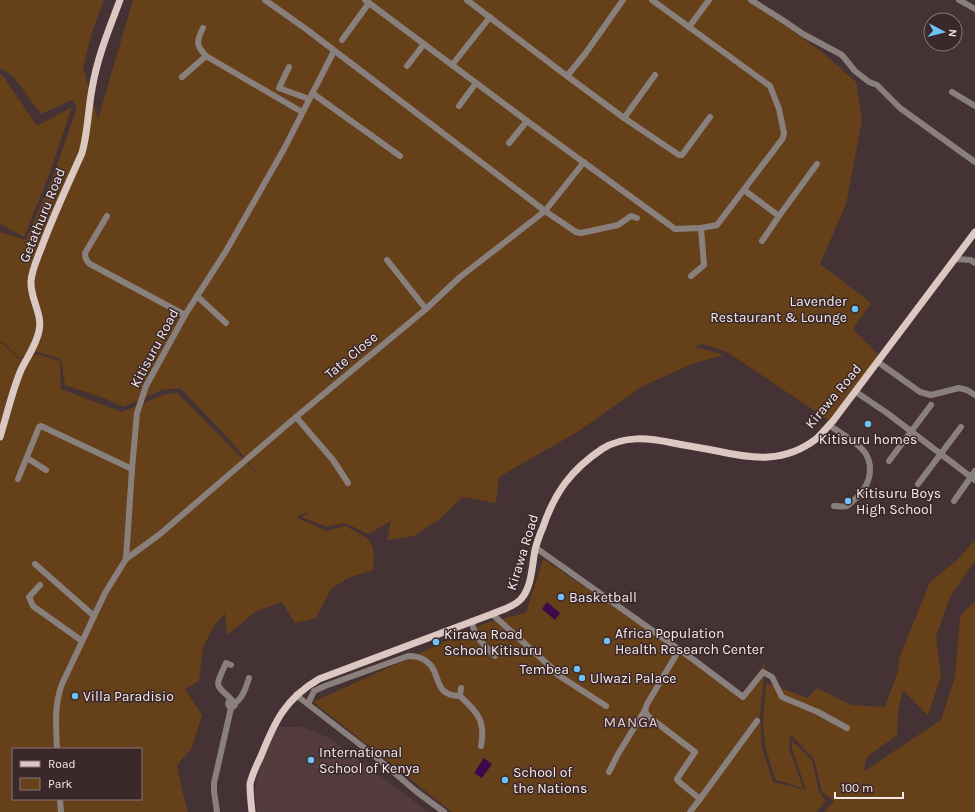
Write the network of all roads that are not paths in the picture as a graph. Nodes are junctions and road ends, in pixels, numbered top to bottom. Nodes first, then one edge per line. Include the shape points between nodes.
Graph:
1 (120, 0) edge
2 (265, 0) edge
3 (467, 0) edge
4 (623, 0) edge
5 (652, 0) edge
6 (709, 0) edge
7 (751, 0) edge
8 (960, 0) edge
9 (367, 1) edge
10 (660, 2) edge
11 (975, 9) edge
12 (490, 17) junction
13 (689, 27) junction
14 (203, 28) dead end
15 (342, 40) dead end
16 (424, 44) junction
17 (334, 51) junction
18 (206, 56) junction
19 (452, 65) junction
20 (407, 66) dead end
21 (289, 67) dead end
22 (655, 75) dead end
23 (567, 76) junction
24 (182, 77) dead end
25 (476, 83) junction
26 (952, 92) dead end
27 (310, 96) junction
28 (459, 106) dead end
29 (975, 106) edge
30 (302, 112) junction
31 (710, 117) dead end
32 (624, 118) junction
33 (527, 121) junction
34 (509, 143) dead end
35 (400, 156) dead end
36 (584, 162) junction
37 (975, 162) edge
38 (818, 164) dead end
39 (744, 190) junction
40 (545, 211) junction
41 (107, 216) dead end
42 (779, 216) junction
43 (637, 218) dead end
44 (701, 228) junction
45 (975, 232) edge
46 (762, 241) dead end
47 (955, 259) junction
48 (388, 260) dead end
49 (975, 263) edge
50 (691, 276) dead end
51 (197, 296) junction
52 (426, 309) junction
53 (185, 315) junction
54 (226, 323) dead end
55 (878, 362) junction
56 (856, 392) junction
57 (975, 394) edge
58 (931, 404) dead end
59 (296, 417) junction
60 (829, 425) junction
61 (961, 426) dead end
62 (912, 432) junction
63 (0, 437) edge
64 (940, 454) junction
65 (27, 458) junction
66 (889, 461) dead end
67 (132, 469) junction
68 (46, 470) dead end
69 (975, 470) edge
70 (18, 479) dead end
71 (973, 479) edge
72 (348, 483) dead end
73 (918, 484) dead end
74 (954, 501) dead end
75 (834, 506) dead end
76 (536, 548) junction
77 (126, 559) junction
78 (35, 564) dead end
79 (40, 585) dead end
80 (492, 614) junction
81 (94, 616) junction
82 (472, 621) junction
83 (82, 641) junction
84 (679, 650) junction
85 (495, 656) dead end
86 (231, 665) dead end
87 (249, 678) dead end
88 (461, 688) dead end
89 (296, 695) junction
90 (460, 696) junction
91 (233, 704) junction
92 (308, 704) junction
93 (606, 706) dead end
94 (645, 710) junction
95 (757, 721) dead end
96 (847, 728) dead end
97 (481, 746) dead end
98 (58, 748) edge
99 (610, 772) dead end
100 (700, 799) junction
101 (60, 800) edge
102 (61, 812) edge
103 (217, 812) edge
104 (252, 812) edge
105 (444, 812) edge
106 (690, 812) edge

1 - 63 main road, Getathuru Road via 98,61 82,153 51,222 32,274 32,290 40,326 36,341 21,370
2 - 17 street
3 - 12 street
4 - 23 street
5 - 10 street
6 - 13 street
7 - 37 street via 803,34 842,55 855,71 877,86 900,108
8 - 11 street
9 - 15 street
9 - 16 street
10 - 13 street
12 - 19 street
12 - 23 street
13 - 39 street via 770,86 779,109 783,138
14 - 18 street via 197,39 199,48
16 - 19 street
16 - 20 street
17 - 27 street, Kitisuru Road
17 - 40 street
18 - 24 street
18 - 30 street
19 - 25 street
21 - 27 street via 280,88
22 - 32 street
23 - 32 street
25 - 28 street
25 - 33 street
26 - 29 street
27 - 30 street, Kitisuru Road
27 - 35 street
30 - 51 street, Kitisuru Road via 239,228
31 - 32 street via 680,155
33 - 34 street
33 - 36 street
36 - 40 street, Tate Close
36 - 44 street via 675,229
38 - 42 street
39 - 42 street
39 - 44 street via 719,223
40 - 43 street via 581,233 618,225 631,216
40 - 52 street, Tate Close via 460,278
41 - 53 street via 86,253 86,261
42 - 46 street
44 - 50 street via 704,265
45 - 47 main road, Kirawa Road
47 - 49 street via 971,260
47 - 55 main road, Kirawa Road
48 - 52 street
51 - 53 street, Kitisuru Road
51 - 54 street
52 - 59 street, Tate Close
53 - 67 street, Kitisuru Road via 146,386 137,413
55 - 56 main road, Kirawa Road
55 - 57 street via 920,392 931,395 959,388
56 - 60 main road, Kirawa Road
56 - 62 street
58 - 62 street
59 - 72 street via 333,460
59 - 77 street, Tate Close via 160,534
60 - 75 street via 865,452 870,473 866,488 857,498 848,506
60 - 76 main road, Kirawa Road via 804,447 768,458 729,454 656,439 626,439 615,442 592,457 563,485 550,507
61 - 64 street
62 - 64 street
62 - 66 street
64 - 71 street
64 - 73 street
65 - 67 street via 41,426
65 - 68 street
65 - 70 street
67 - 77 street, Kitisuru Road
69 - 71 street
71 - 74 street
76 - 80 main road, Kirawa Road via 524,595 514,605
76 - 84 street
77 - 81 street, Kitisuru Road
78 - 81 street
79 - 83 street via 29,597 33,606
80 - 82 main road, Kirawa Road
80 - 93 street via 558,676
81 - 83 street, Kitisuru Road
82 - 85 street via 478,638
82 - 89 main road, Kirawa Road via 327,676
83 - 98 street, Kitisuru Road via 58,696
84 - 94 street
84 - 96 street via 743,697 763,672 772,677 782,697
86 - 91 street via 226,663 218,682 219,689
87 - 91 street via 238,702
88 - 90 street
89 - 92 street
89 - 104 main road, Kirawa Road via 277,719 253,772 250,785
90 - 92 street via 444,692 426,661 408,656 324,686 314,691
90 - 97 street via 481,719
91 - 103 street via 225,728 214,783
92 - 105 street
94 - 99 street
94 - 100 street via 647,716 695,752 678,780
95 - 100 street
100 - 106 street
101 - 102 street

